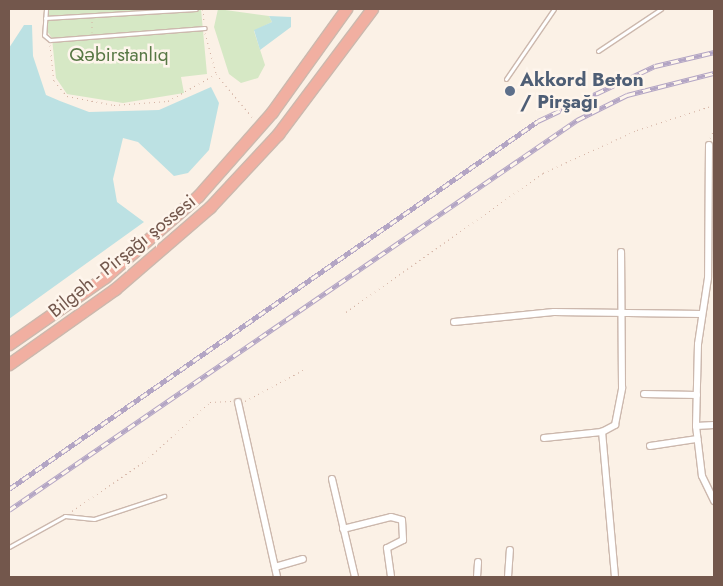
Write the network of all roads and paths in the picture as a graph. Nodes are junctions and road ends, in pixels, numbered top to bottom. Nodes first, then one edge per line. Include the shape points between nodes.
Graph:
1 (46, 9) edge
2 (196, 9) edge
3 (203, 9) edge
4 (346, 9) edge
5 (365, 9) edge
6 (372, 9) edge
7 (554, 9) edge
8 (661, 9) edge
9 (99, 11) edge
10 (91, 14) junction
11 (45, 18) junction
12 (205, 28) junction
13 (92, 36) junction
14 (50, 40) junction
15 (343, 48) junction
16 (598, 51) dead end
17 (216, 74) junction
18 (506, 79) dead end
19 (714, 105) edge
20 (260, 126) junction
21 (714, 130) edge
22 (709, 145) joint
23 (621, 252) dead end
24 (346, 312) dead end
25 (623, 313) junction
26 (702, 314) junction
27 (454, 322) dead end
28 (9, 344) edge
29 (9, 364) edge
30 (305, 369) dead end
31 (644, 394) dead end
32 (697, 395) junction
33 (238, 402) junction
34 (714, 425) edge
35 (696, 426) junction
36 (602, 432) junction
37 (544, 438) dead end
38 (697, 439) junction
39 (650, 446) dead end
40 (332, 479) dead end
41 (164, 496) dead end
42 (714, 501) edge
43 (65, 516) junction
44 (344, 528) junction
45 (9, 547) edge
46 (510, 550) dead end
47 (302, 559) dead end
48 (478, 562) dead end
49 (275, 567) junction
50 (277, 577) edge
51 (355, 577) edge
52 (391, 577) edge
53 (478, 577) edge
54 (508, 577) edge
55 (615, 577) edge

1 - 11 lane
2 - 9 lane
3 - 12 path
4 - 20 highway
5 - 15 highway
6 - 15 highway
7 - 18 lane
8 - 16 lane
9 - 10 lane
10 - 11 lane
10 - 13 path
11 - 14 lane via 44,35
12 - 13 lane
12 - 17 path
13 - 14 lane
14 - 17 path via 54,81 67,96 118,106 168,101
15 - 29 highway, Bilgəh - Pirşağı şossesi via 278,134 210,207 115,289
17 - 20 path
19 - 24 path via 637,130 543,173
20 - 28 highway via 150,241 58,314
21 - 22 path
22 - 26 street via 708,278
23 - 25 street
25 - 26 street
25 - 27 street via 554,312
25 - 36 street via 622,388 615,425
26 - 32 street
30 - 33 path via 257,398
31 - 32 street
32 - 35 street
33 - 43 path via 210,402 145,461
33 - 49 street
34 - 35 street
35 - 38 street
36 - 37 street
36 - 55 street
38 - 39 street
38 - 42 street via 706,489
40 - 44 street
41 - 43 lane via 94,520
43 - 45 lane
44 - 51 street
44 - 52 street via 392,517 402,520 403,540 388,548
46 - 54 street
47 - 49 street
48 - 53 street
49 - 50 street

